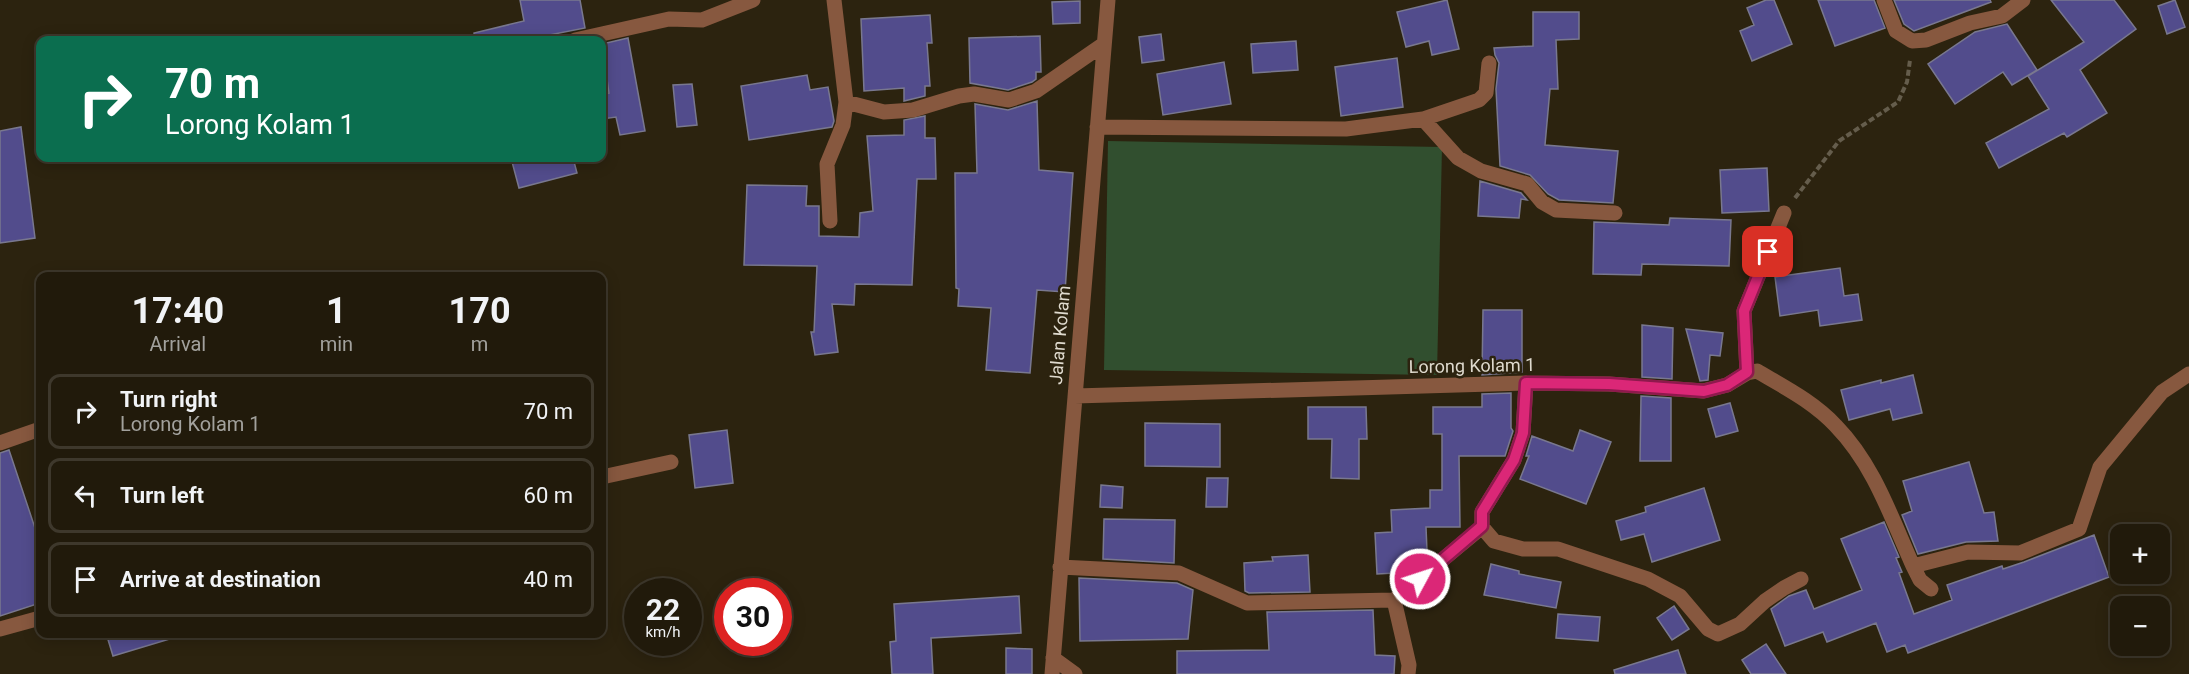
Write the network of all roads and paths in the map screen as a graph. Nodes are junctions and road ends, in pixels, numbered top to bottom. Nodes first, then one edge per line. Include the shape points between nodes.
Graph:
1 (753, 0) edge
2 (834, 0) edge
3 (1108, 0) edge
4 (1884, 0) edge
5 (2024, 0) edge
6 (593, 36) edge
7 (1912, 41) junction
8 (1104, 44) junction
9 (1488, 63) dead end
10 (846, 102) junction
11 (1423, 119) junction
12 (1097, 127) junction
13 (1615, 213) dead end
14 (1784, 213) joint
15 (830, 221) dead end
16 (1747, 372) junction
17 (2189, 374) edge
18 (1526, 383) junction
19 (1075, 396) junction
20 (36, 430) edge
21 (0, 443) edge
22 (670, 462) dead end
23 (606, 476) edge
24 (1482, 526) junction
25 (1913, 566) junction
26 (1060, 567) junction
27 (1801, 579) dead end
28 (1931, 589) dead end
29 (1394, 600) junction
30 (36, 619) edge
31 (0, 629) edge
32 (1053, 658) junction
33 (1052, 674) edge
34 (1075, 674) edge
35 (1408, 674) edge

1 - 6 street via 702,20 669,19
2 - 10 street
3 - 8 street, Jalan Kolam
4 - 7 street via 1896,31
5 - 7 street via 2002,16
7 - 14 path via 1907,82 1898,102 1839,141
8 - 10 street via 1036,91 1009,100 974,94 913,110 884,112
8 - 12 street, Jalan Kolam
9 - 11 street via 1486,93 1479,100
10 - 15 street via 843,125 827,164
11 - 12 street via 1346,129
11 - 13 street via 1458,158 1481,171 1527,184 1542,202 1556,210
12 - 19 street, Jalan Kolam
14 - 16 street via 1744,311
16 - 18 street, Lorong Kolam 1 via 1727,385 1704,391
16 - 25 street via 1757,370 1836,425 1874,478
17 - 25 street via 2162,392 2100,467 2079,529 2020,553 1968,552
18 - 19 street, Lorong Kolam 1
18 - 24 street via 1523,433 1514,460 1482,512
19 - 26 street, Jalan Kolam
20 - 21 street
22 - 23 street
24 - 27 street via 1494,541 1522,549 1558,549 1648,579 1680,596 1708,629 1718,634 1740,624 1764,601
24 - 29 street
25 - 28 street via 1920,580
26 - 29 street via 1179,573 1247,603
26 - 32 street, Jalan Kolam
29 - 35 street
30 - 31 street
32 - 33 street, Jalan Kolam
32 - 34 street

